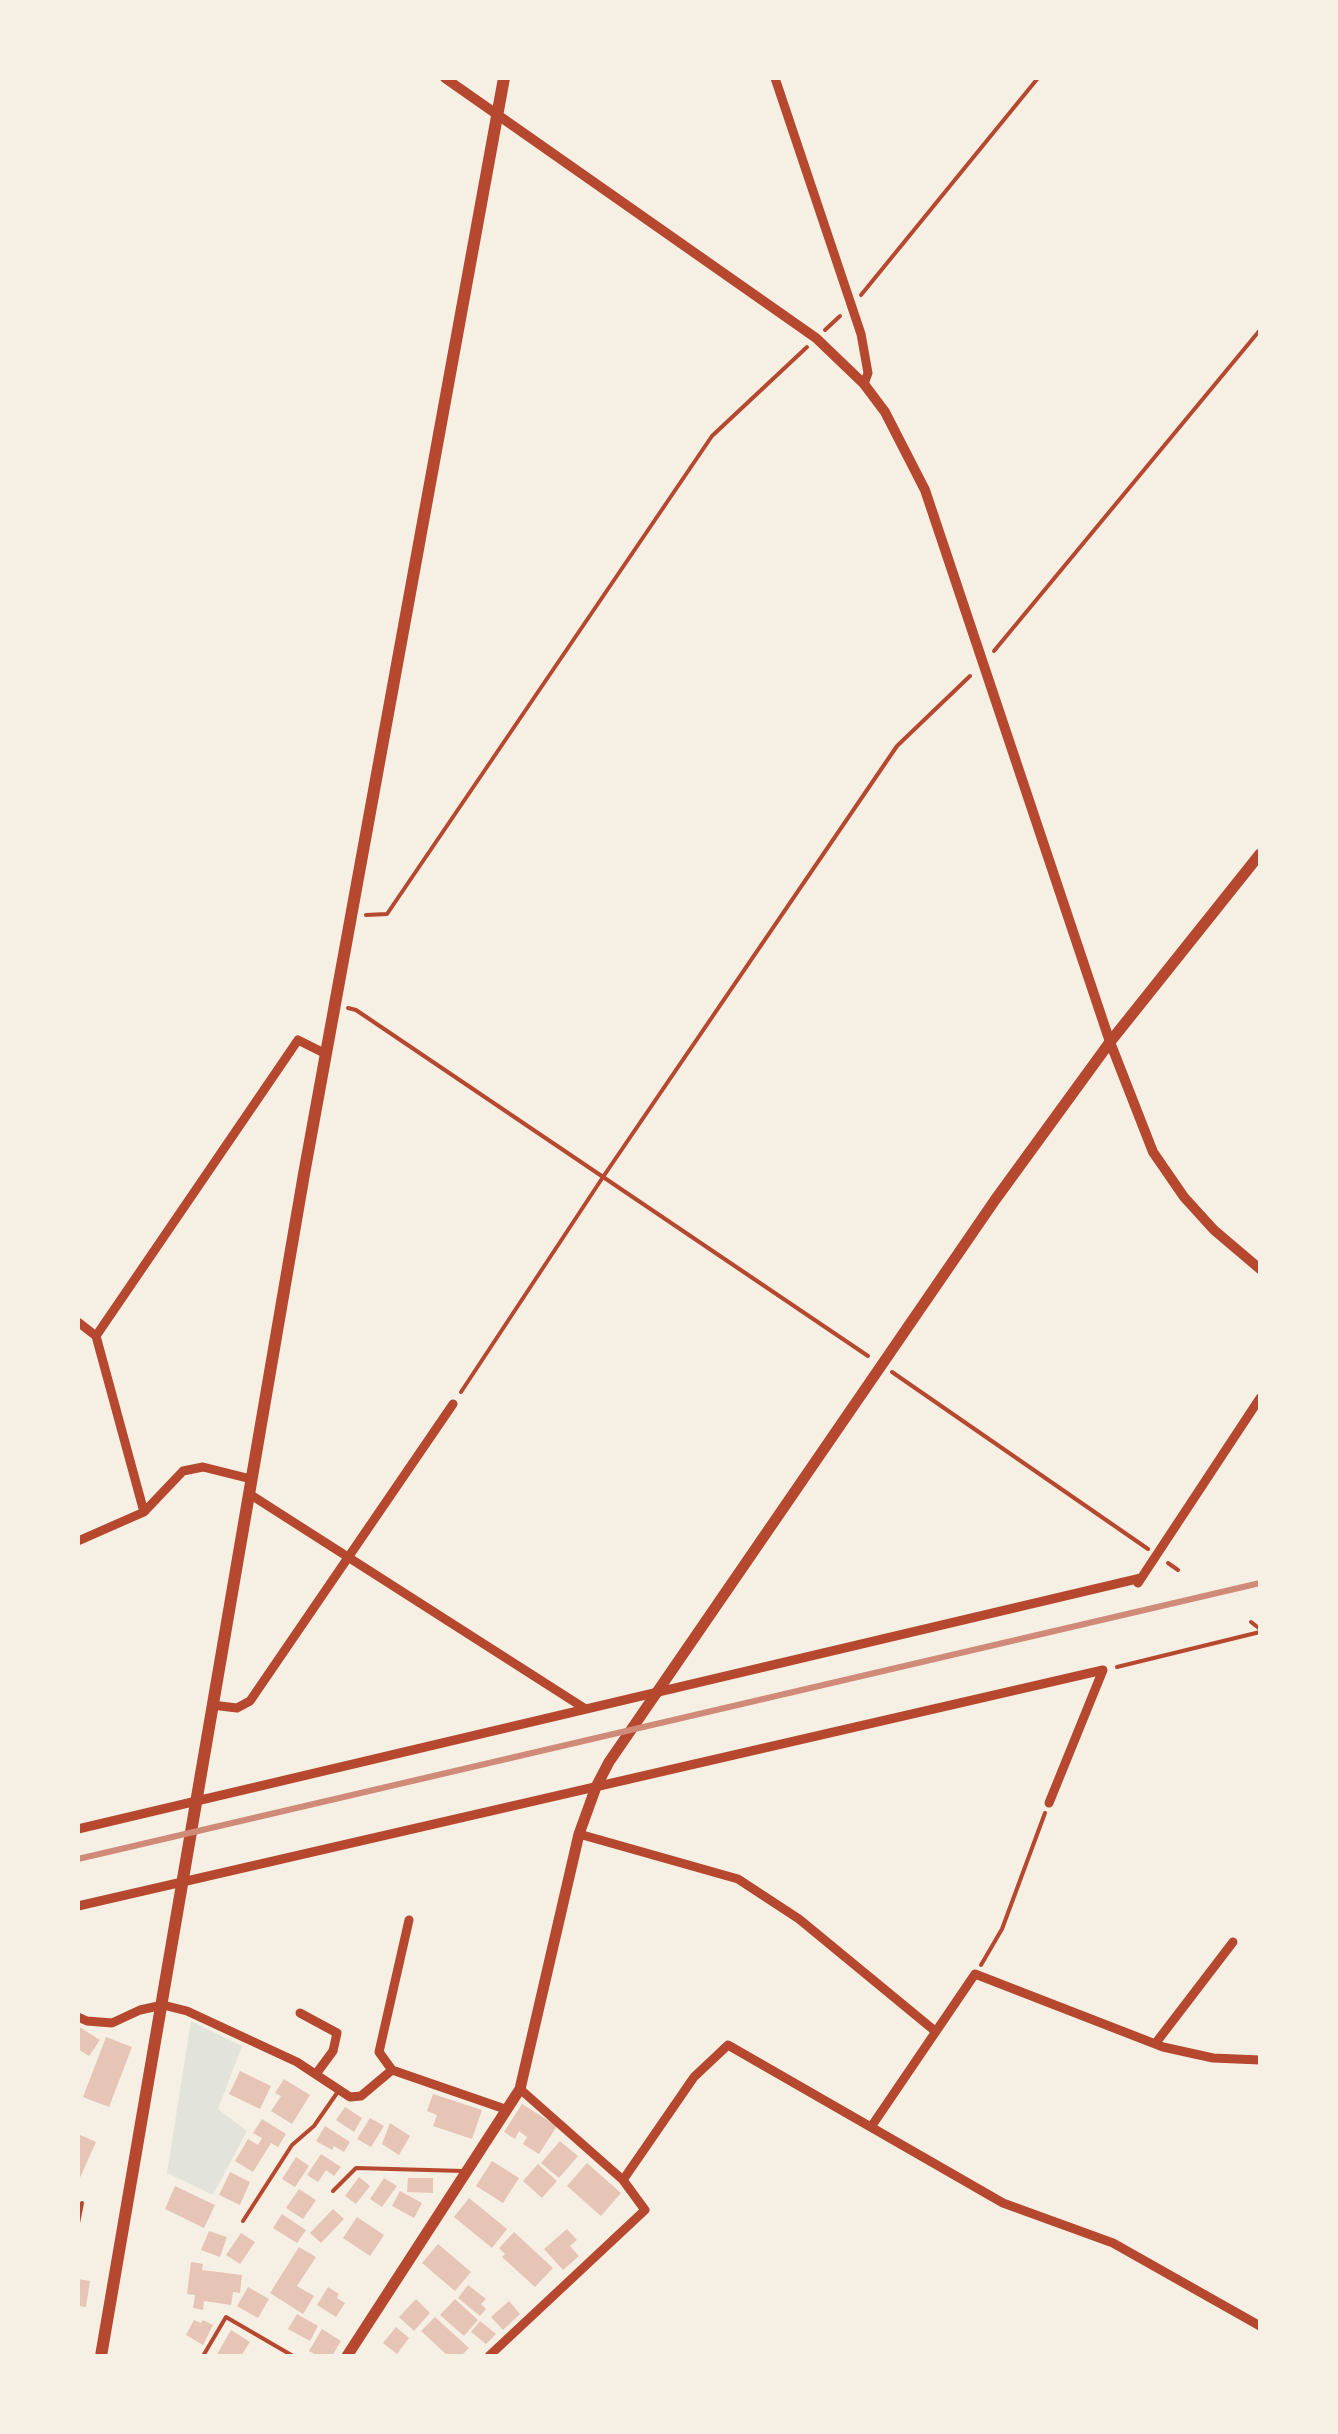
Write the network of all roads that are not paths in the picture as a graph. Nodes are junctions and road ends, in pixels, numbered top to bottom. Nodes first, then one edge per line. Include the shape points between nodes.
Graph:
1 (445, 78) edge
2 (504, 78) edge
3 (775, 78) edge
4 (497, 112) junction
5 (864, 384) junction
6 (1260, 854) edge
7 (1110, 1042) junction
8 (326, 1054) junction
9 (1260, 1270) edge
10 (78, 1322) edge
11 (96, 1336) junction
12 (1260, 1398) edge
13 (453, 1404) road end
14 (251, 1479) junction
15 (251, 1495) junction
16 (144, 1512) junction
17 (78, 1541) edge
18 (349, 1558) junction
19 (653, 1696) junction
20 (212, 1705) junction
21 (584, 1708) junction
22 (596, 1786) junction
23 (196, 1803) junction
24 (1048, 1804) road end
25 (78, 1829) edge
26 (580, 1834) junction
27 (183, 1880) junction
28 (78, 1906) edge
29 (409, 1920) dead end
30 (1232, 1942) dead end
31 (162, 2005) junction
32 (300, 2013) dead end
33 (78, 2017) edge
34 (935, 2030) junction
35 (1155, 2044) junction
36 (1260, 2060) edge
37 (392, 2070) junction
38 (316, 2074) junction
39 (520, 2089) junction
40 (339, 2090) junction
41 (505, 2109) junction
42 (871, 2127) junction
43 (466, 2171) junction
44 (623, 2180) junction
45 (332, 2191) dead end
46 (82, 2203) dead end
47 (243, 2221) dead end
48 (78, 2223) edge
49 (1260, 2326) edge
50 (101, 2356) edge
51 (203, 2356) edge
52 (293, 2356) edge
53 (347, 2356) edge
54 (489, 2356) edge

1 - 4 street
2 - 4 main road
3 - 5 street via 851,305 868,373
4 - 5 street via 816,338
4 - 8 main road
5 - 7 street via 904,443 925,490
6 - 7 main road
7 - 9 street via 1154,1152 1184,1197
7 - 19 main road
8 - 11 street via 298,1040
8 - 14 main road
10 - 11 street
11 - 16 street
12 - 19 street via 1139,1581
13 - 18 street
14 - 15 main road
14 - 16 street via 203,1467 182,1471
15 - 18 street
15 - 20 main road
16 - 17 street
18 - 20 street via 250,1702 238,1708
18 - 21 street
19 - 21 street
19 - 22 main road
20 - 23 main road
21 - 23 street
22 - 24 street via 1103,1670
22 - 26 main road
22 - 27 street
23 - 25 street
23 - 27 main road
26 - 34 street via 738,1878 799,1918
26 - 39 main road
27 - 28 street
27 - 31 main road
29 - 37 street via 379,2052
30 - 35 street
31 - 33 street via 112,2023
31 - 38 street
31 - 50 main road
32 - 38 street via 337,2033
34 - 35 street via 976,1974
34 - 42 street
35 - 36 street
37 - 40 street via 360,2096
37 - 41 street
38 - 40 street
39 - 41 main road
39 - 44 street
40 - 47 lane via 292,2145
41 - 43 main road
42 - 44 street via 728,2045 694,2077
42 - 49 street via 1002,2202 1113,2243
43 - 45 lane via 356,2168
43 - 53 main road
44 - 54 street via 644,2210
46 - 48 lane
51 - 52 lane via 226,2318

